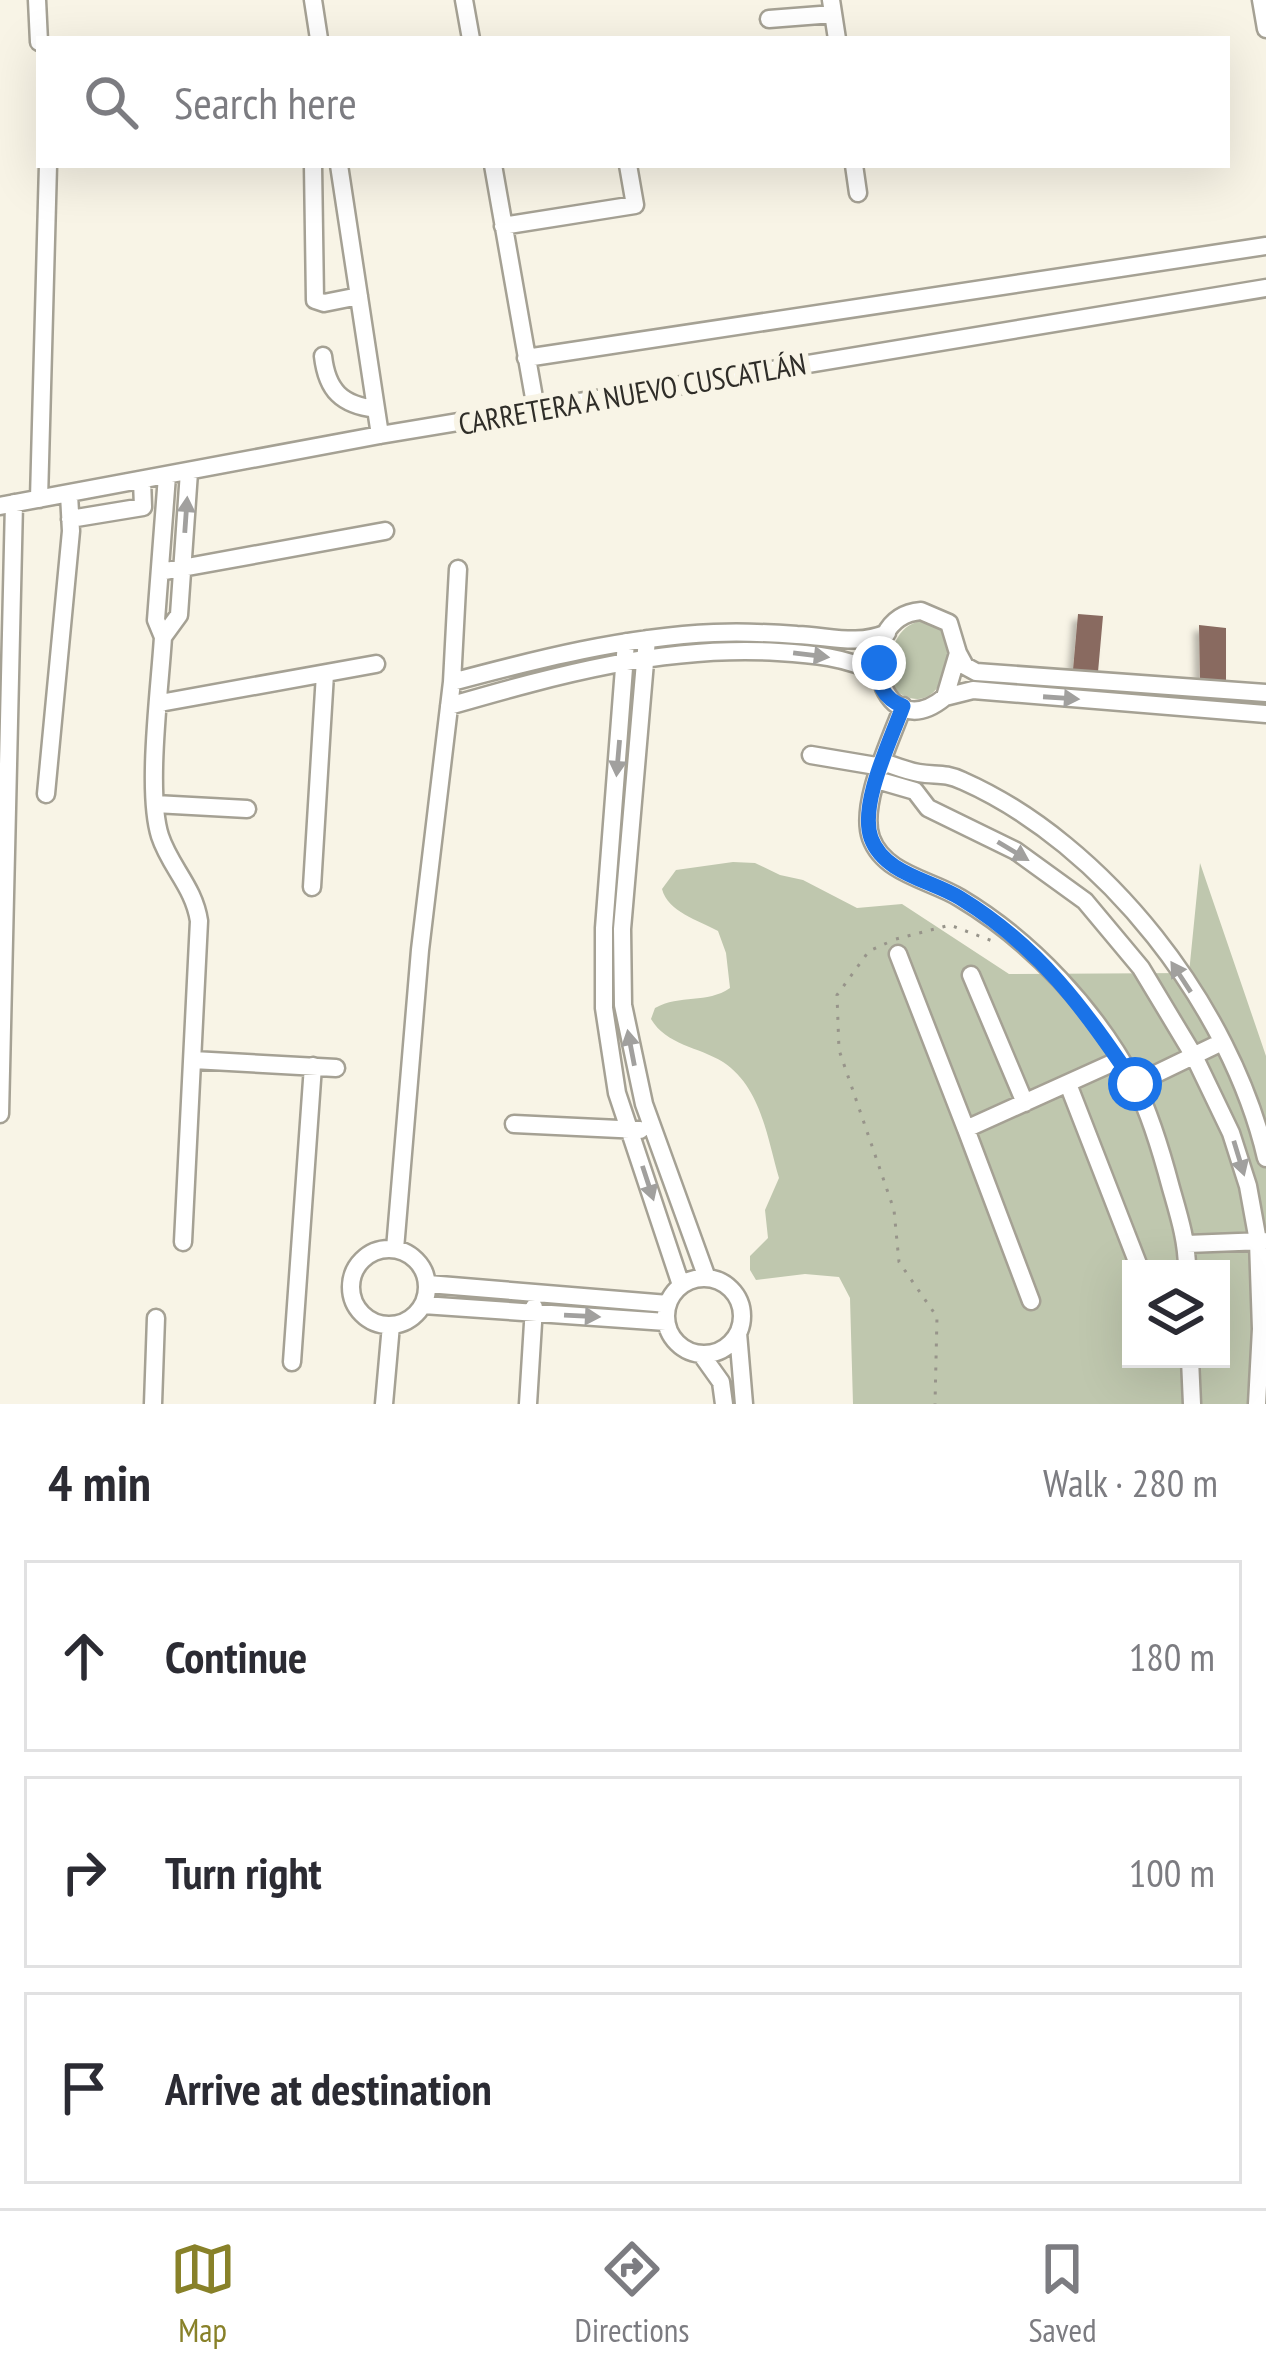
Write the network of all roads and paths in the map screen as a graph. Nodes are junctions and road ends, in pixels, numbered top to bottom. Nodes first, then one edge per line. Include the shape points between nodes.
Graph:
1 (37, 0) edge
2 (313, 0) edge
3 (464, 0) edge
4 (1261, 0) edge
5 (832, 7) edge
6 (769, 19) dead end
7 (1266, 28) edge
8 (39, 36) edge
9 (319, 36) edge
10 (470, 36) edge
11 (48, 168) edge
12 (313, 168) edge
13 (339, 168) edge
14 (493, 168) edge
15 (629, 168) edge
16 (854, 168) edge
17 (858, 193) dead end
18 (503, 226) junction
19 (1266, 246) edge
20 (1266, 288) edge
21 (359, 296) junction
22 (323, 356) dead end
23 (526, 358) junction
24 (376, 409) junction
25 (536, 410) junction
26 (380, 435) junction
27 (190, 472) junction
28 (167, 476) junction
29 (142, 480) junction
30 (69, 494) junction
31 (39, 499) junction
32 (7, 505) edge
33 (70, 519) junction
34 (386, 531) dead end
35 (182, 568) junction
36 (458, 569) dead end
37 (160, 572) junction
38 (887, 633) junction
39 (163, 638) junction
40 (647, 648) junction
41 (627, 651) junction
42 (958, 652) junction
43 (376, 664) dead end
44 (877, 673) junction
45 (325, 674) junction
46 (452, 682) junction
47 (1266, 694) edge
48 (945, 697) junction
49 (160, 703) junction
50 (449, 706) junction
51 (903, 706) junction
52 (1266, 714) edge
53 (811, 755) dead end
54 (881, 770) junction
55 (918, 782) junction
56 (46, 794) dead end
57 (155, 804) junction
58 (247, 809) dead end
59 (1106, 880) junction
60 (312, 886) dead end
61 (1085, 901) junction
62 (1005, 945) dead end
63 (898, 954) dead end
64 (970, 975) dead end
65 (1222, 1042) junction
66 (1194, 1056) junction
67 (193, 1060) junction
68 (1119, 1060) junction
69 (313, 1066) junction
70 (336, 1068) dead end
71 (1068, 1084) junction
72 (1135, 1084) junction
73 (1024, 1103) junction
74 (0, 1114) edge
75 (514, 1124) dead end
76 (966, 1129) junction
77 (630, 1130) junction
78 (653, 1131) junction
79 (1266, 1158) edge
80 (1262, 1241) edge
81 (183, 1242) dead end
82 (1187, 1244) junction
83 (395, 1249) junction
84 (1136, 1260) edge
85 (1187, 1260) edge
86 (707, 1278) junction
87 (428, 1284) junction
88 (681, 1286) junction
89 (1030, 1301) dead end
90 (534, 1304) junction
91 (423, 1305) junction
92 (667, 1313) junction
93 (156, 1318) dead end
94 (391, 1325) junction
95 (738, 1333) junction
96 (701, 1354) junction
97 (292, 1362) dead end
98 (1190, 1368) edge
99 (152, 1404) edge
100 (384, 1404) edge
101 (528, 1404) edge
102 (724, 1404) edge
103 (744, 1404) edge
104 (934, 1404) edge
105 (1192, 1404) edge
106 (1257, 1404) edge

1 - 8 street
2 - 9 street
3 - 10 street
4 - 7 street
5 - 6 street
11 - 31 street
12 - 21 street via 315,300
13 - 21 street
14 - 18 street
15 - 18 street via 635,205
16 - 17 street
18 - 23 street
19 - 23 street
20 - 25 street, CARRETERA A NUEVO CUSCATLÁN
21 - 24 street
22 - 24 street via 342,401
23 - 25 street
24 - 26 street
25 - 26 street, CARRETERA A NUEVO CUSCATLÁN
26 - 27 street, CARRETERA A NUEVO CUSCATLÁN
27 - 28 street, CARRETERA A NUEVO CUSCATLÁN
35 -> 27 street
28 - 29 street, CARRETERA A NUEVO CUSCATLÁN
28 - 37 street
29 - 30 street, CARRETERA A NUEVO CUSCATLÁN
29 - 33 street via 143,507
30 - 31 street, CARRETERA A NUEVO CUSCATLÁN
30 - 33 street
31 - 32 street, CARRETERA A NUEVO CUSCATLÁN
32 - 74 street
33 - 56 street
34 - 35 street
35 - 37 street
35 - 39 street via 179,615
36 - 46 street
37 - 39 street
38 - 40 street via 855,641 717,633
38 - 42 street via 906,613 936,615 949,623
38 - 44 street
39 - 49 street
40 - 41 street
40 -> 44 street via 802,653
78 -> 40 street via 630,1048 620,963
41 - 46 street
41 - 50 street
41 -> 77 street via 603,963 608,1052
42 - 47 street via 976,672
42 - 48 street
43 - 45 street
44 - 51 street via 883,691
45 - 49 street
45 - 60 street
46 - 50 street
48 - 51 street
48 -> 52 street via 973,690
49 - 57 street
50 - 83 street
51 - 54 street
53 - 54 street
54 - 55 street
54 - 68 street via 868,810 876,848 891,866 959,898 1042,959
55 - 59 street via 938,772 1009,803
55 -> 61 street via 928,808 1016,851
57 - 58 street
57 - 67 street via 160,838 197,907
59 - 61 street
65 -> 59 street via 1155,936
61 - 66 street via 1142,968
62 - 104 path via 950,925 913,932 869,951 836,994 839,1050 894,1210 899,1262 937,1316
63 - 76 street
64 - 73 street
65 - 66 street
65 - 79 street
66 - 72 street
66 -> 80 street via 1231,1132
67 - 69 street
67 - 81 street
68 - 71 street
68 - 72 street
69 - 70 street
69 - 97 street
71 - 73 street
71 - 84 street
72 - 82 street
73 - 76 street
75 - 77 street
76 - 89 street
77 - 78 street
77 -> 88 street
78 - 86 street
80 - 82 street
80 - 106 street
82 - 85 street
83 - 87 street via 417,1260
83 - 94 street via 364,1257 350,1285 362,1314
86 - 88 street
86 - 95 street via 737,1298
87 - 90 street
87 - 91 street
88 - 92 street
90 - 91 street
90 - 92 street
90 - 101 street
91 - 94 street
92 - 96 street via 675,1341
93 - 99 street
94 - 100 street
95 - 96 street via 722,1349
95 - 103 street
96 - 102 street via 721,1382
98 - 105 street

